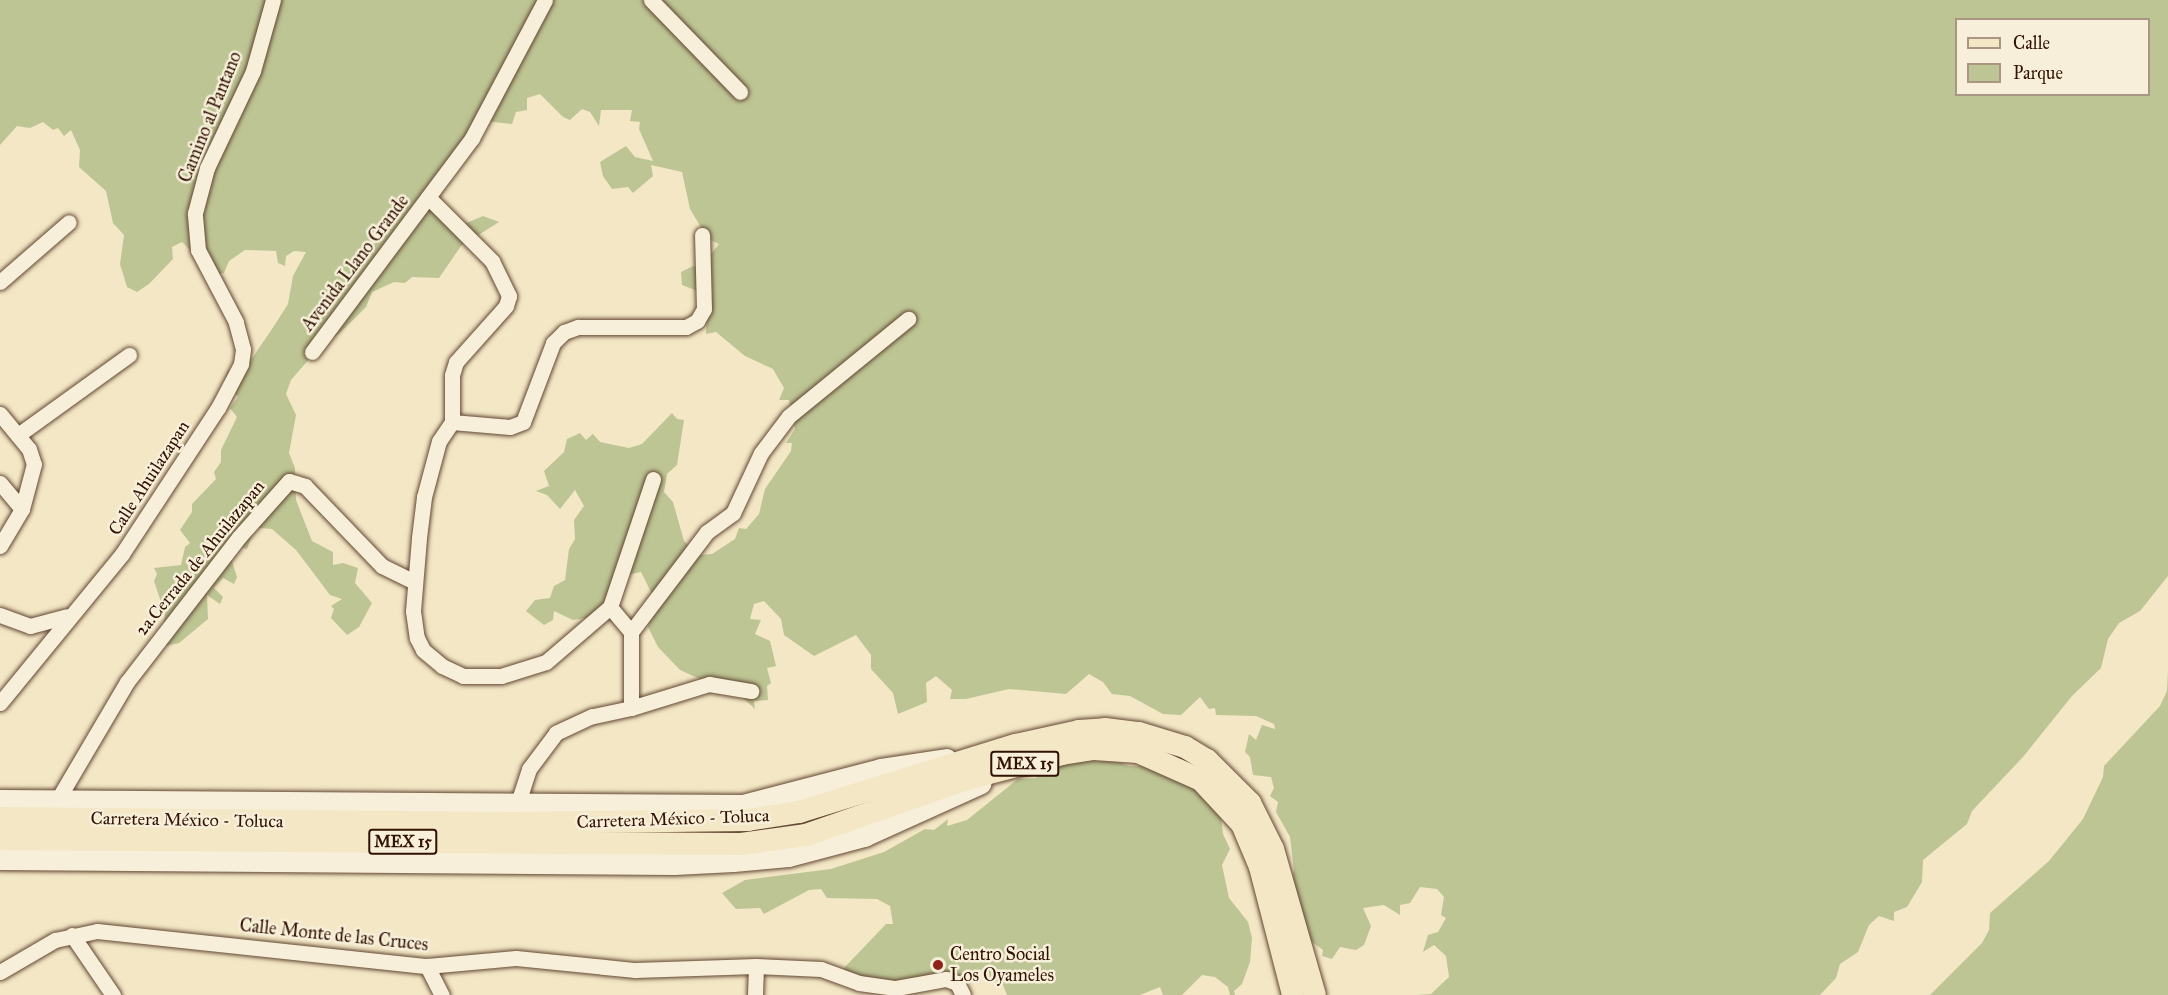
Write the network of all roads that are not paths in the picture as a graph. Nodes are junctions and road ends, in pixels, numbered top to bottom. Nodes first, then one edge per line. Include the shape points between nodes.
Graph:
1 (273, 0) edge
2 (545, 0) edge
3 (651, 0) edge
4 (740, 92) dead end
5 (428, 197) junction
6 (69, 222) dead end
7 (702, 235) dead end
8 (198, 250) joint
9 (0, 282) edge
10 (908, 319) dead end
11 (312, 352) dead end
12 (129, 356) dead end
13 (0, 414) edge
14 (452, 422) junction
15 (18, 435) junction
16 (653, 479) dead end
17 (0, 483) edge
18 (22, 509) junction
19 (0, 546) edge
20 (414, 581) junction
21 (610, 606) junction
22 (0, 615) edge
23 (70, 615) junction
24 (631, 632) junction
25 (751, 691) dead end
26 (0, 703) edge
27 (631, 708) junction
28 (979, 754) junction
29 (1013, 767) junction
30 (58, 799) junction
31 (0, 800) edge
32 (517, 805) junction
33 (0, 818) edge
34 (0, 839) edge
35 (0, 859) edge
36 (72, 935) junction
37 (427, 966) junction
38 (756, 966) junction
39 (0, 972) edge
40 (960, 989) edge
41 (1292, 994) edge
42 (113, 995) edge
43 (442, 995) edge
44 (755, 995) edge
45 (1315, 995) edge

1 - 8 street, Camino al Pantano via 240,105 200,187 195,213
2 - 5 street, Avenida Llano Grande via 472,138
3 - 4 street
5 - 11 street, Avenida Llano Grande
5 - 14 street, Avenida Llano Grande via 492,261 509,296 506,306 456,362 452,375
6 - 9 street
7 - 14 street via 704,309 697,321 686,327 578,327 564,332 553,343 523,422 510,427
8 - 23 street, Calle Ahuilazapan via 236,322 243,349 241,364 218,408 122,554
10 - 24 street via 789,416 761,453 733,513 707,532
12 - 15 street
13 - 15 street
14 - 20 street, Avenida Llano Grande via 440,441 424,497
15 - 18 street via 34,464
16 - 21 street
17 - 18 street
18 - 19 street
20 - 21 street, Avenida Llano Grande via 412,611 423,650 442,666 463,676 508,675 537,668 565,649
20 - 30 street, 2a.Cerrada de Ahuilazapan via 382,566 305,486 289,481 239,537 127,682
21 - 24 street
22 - 23 street via 30,626
23 - 26 street, Calle Ahuilazapan
24 - 27 street
25 - 27 street via 710,684
27 - 32 street via 592,716 556,733 529,769
28 - 32 street via 881,769 743,805
28 - 33 main road, Carretera México - Toluca / MEX 15 via 799,812 748,820 512,823
28 - 45 main road, Carretera México - Toluca / MEX 15 via 1105,729 1160,737 1207,760 1239,789 1265,827
29 - 34 main road, Carretera México - Toluca / MEX 15 via 806,835 741,844
29 - 35 street via 864,836 788,856 674,864
29 - 41 main road, Carretera México - Toluca / MEX 15 via 1094,749 1137,752 1201,780 1235,814 1248,834
30 - 31 street
30 - 32 street
36 - 37 street, Calle Monte de las Cruces via 121,932
36 - 39 street, Calle Monte de las Cruces via 33,950
36 - 42 street
37 - 38 street, Calle Monte de las Cruces via 516,958 635,970
37 - 43 street
38 - 40 street, Calle Monte de las Cruces via 821,969 859,983 896,987 946,979
38 - 44 street

